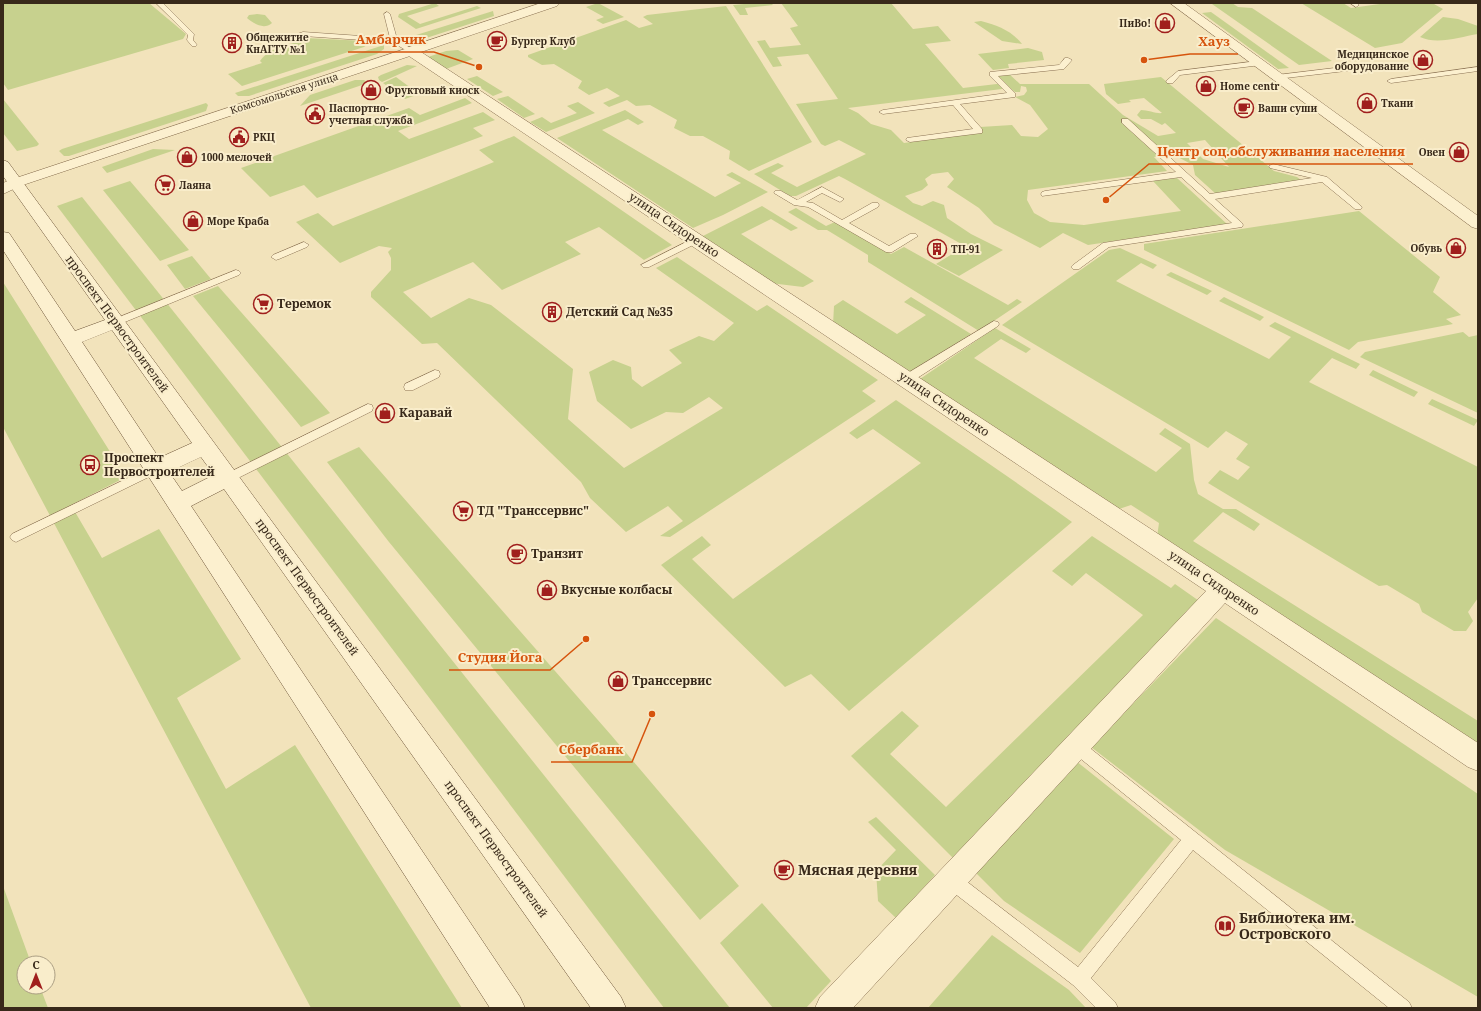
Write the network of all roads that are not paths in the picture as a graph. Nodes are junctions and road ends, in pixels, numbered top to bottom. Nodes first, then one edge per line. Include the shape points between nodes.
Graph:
1 (159, 3) edge
2 (554, 3) edge
3 (1176, 3) edge
4 (387, 14) dead end
5 (194, 45) dead end
6 (402, 45) junction
7 (263, 47) dead end
8 (1068, 60) dead end
9 (1258, 63) junction
10 (1368, 66) dead end
11 (1478, 69) edge
12 (1277, 77) junction
13 (1170, 81) dead end
14 (1392, 81) dead end
15 (955, 103) junction
16 (883, 112) dead end
17 (1125, 121) dead end
18 (910, 140) dead end
19 (1273, 166) dead end
20 (1182, 174) junction
21 (1324, 179) junction
22 (6, 180) edge
23 (778, 193) dead end
24 (1045, 194) dead end
25 (1209, 197) junction
26 (840, 199) dead end
27 (797, 203) junction
28 (875, 206) dead end
29 (1358, 207) dead end
30 (843, 223) junction
31 (1478, 224) edge
32 (913, 236) dead end
33 (3, 237) edge
34 (696, 240) junction
35 (304, 245) dead end
36 (276, 257) dead end
37 (646, 265) dead end
38 (1076, 267) dead end
39 (236, 273) dead end
40 (116, 322) junction
41 (994, 324) dead end
42 (70, 340) junction
43 (435, 374) dead end
44 (907, 380) junction
45 (409, 387) dead end
46 (368, 408) dead end
47 (205, 446) junction
48 (155, 469) junction
49 (228, 478) junction
50 (178, 503) junction
51 (16, 538) dead end
52 (1223, 589) junction
53 (1076, 746) junction
54 (1478, 758) edge
55 (1192, 838) junction
56 (951, 880) junction
57 (1079, 979) junction
58 (509, 1008) edge
59 (610, 1008) edge
60 (831, 1008) edge
61 (1109, 1008) edge
62 (1403, 1008) edge

1 - 5 lane via 192,35 190,40
2 - 6 street, Комсомольская улица
3 - 9 street
4 - 6 lane
6 - 7 lane via 303,34
6 - 22 street, Комсомольская улица
6 - 34 street, улица Сидоренко
8 - 15 lane via 1061,67 993,74 1012,95
9 - 12 street
9 - 13 lane via 1178,73
10 - 12 lane
11 - 14 lane
12 - 31 street
15 - 16 lane
15 - 18 lane via 979,131
17 - 20 lane
19 - 21 lane
20 - 24 lane
20 - 25 lane
21 - 25 lane
21 - 29 lane
22 - 40 street, проспект Первостроителей
23 - 27 lane
25 - 38 lane via 1239,225 1106,246
26 - 27 lane via 822,190
27 - 30 lane via 810,206
28 - 30 lane
30 - 32 lane via 889,250
33 - 42 street
34 - 37 lane
34 - 44 street, улица Сидоренко
35 - 36 lane
39 - 40 lane
40 - 42 street
40 - 47 street, проспект Первостроителей
41 - 44 lane
42 - 48 street
43 - 45 lane
44 - 52 street, улица Сидоренко
46 - 49 lane
47 - 48 street
47 - 49 street, проспект Первостроителей
48 - 50 street
48 - 51 lane
49 - 50 street
49 - 59 street, проспект Первостроителей
50 - 58 street
52 - 53 street
52 - 54 street, улица Сидоренко
53 - 55 lane
53 - 56 street
55 - 57 lane
55 - 62 lane
56 - 57 lane
56 - 60 street
57 - 61 lane

